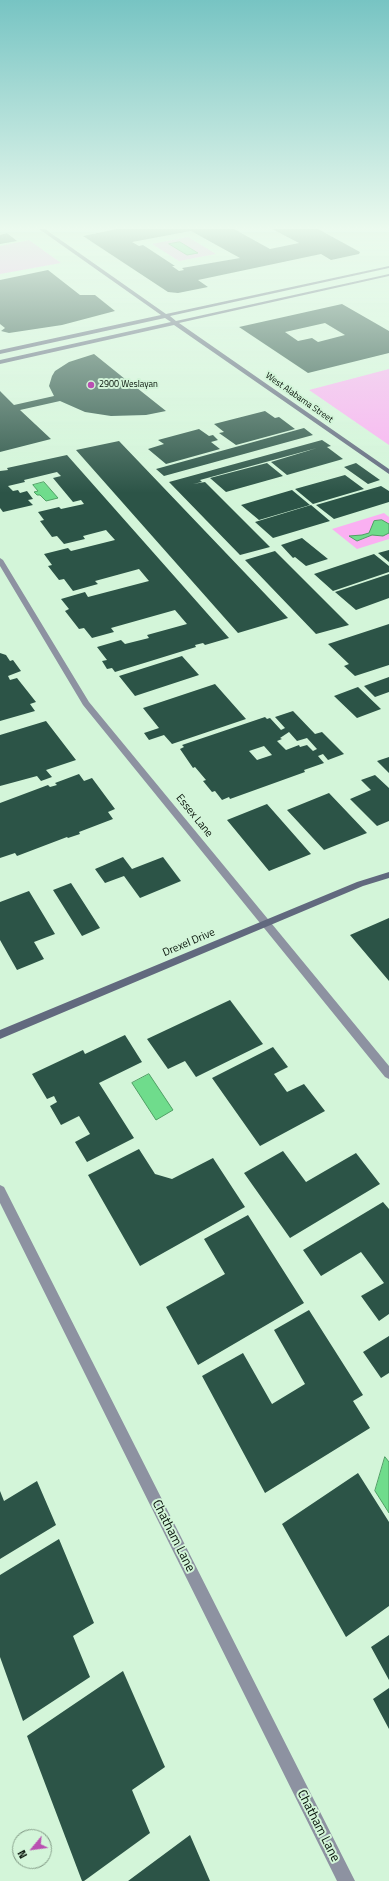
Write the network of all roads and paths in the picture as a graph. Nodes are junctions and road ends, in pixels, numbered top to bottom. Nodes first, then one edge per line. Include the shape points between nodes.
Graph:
1 (157, 317) edge
2 (167, 317) edge
3 (204, 317) edge
4 (176, 323) junction
5 (0, 352) edge
6 (0, 362) edge
7 (389, 472) edge
8 (0, 560) edge
9 (389, 875) edge
10 (266, 924) junction
11 (0, 1035) edge
12 (389, 1074) edge
13 (0, 1191) edge
14 (346, 1881) edge

1 - 5 main road
2 - 4 main road, West Alabama Street
3 - 4 main road
4 - 6 main road
4 - 7 main road, West Alabama Street
8 - 10 street, Essex Lane via 86,703
9 - 10 main road, Drexel Drive via 360,884
10 - 11 main road, Drexel Drive
10 - 12 street, Essex Lane
13 - 14 street, Chatham Lane

